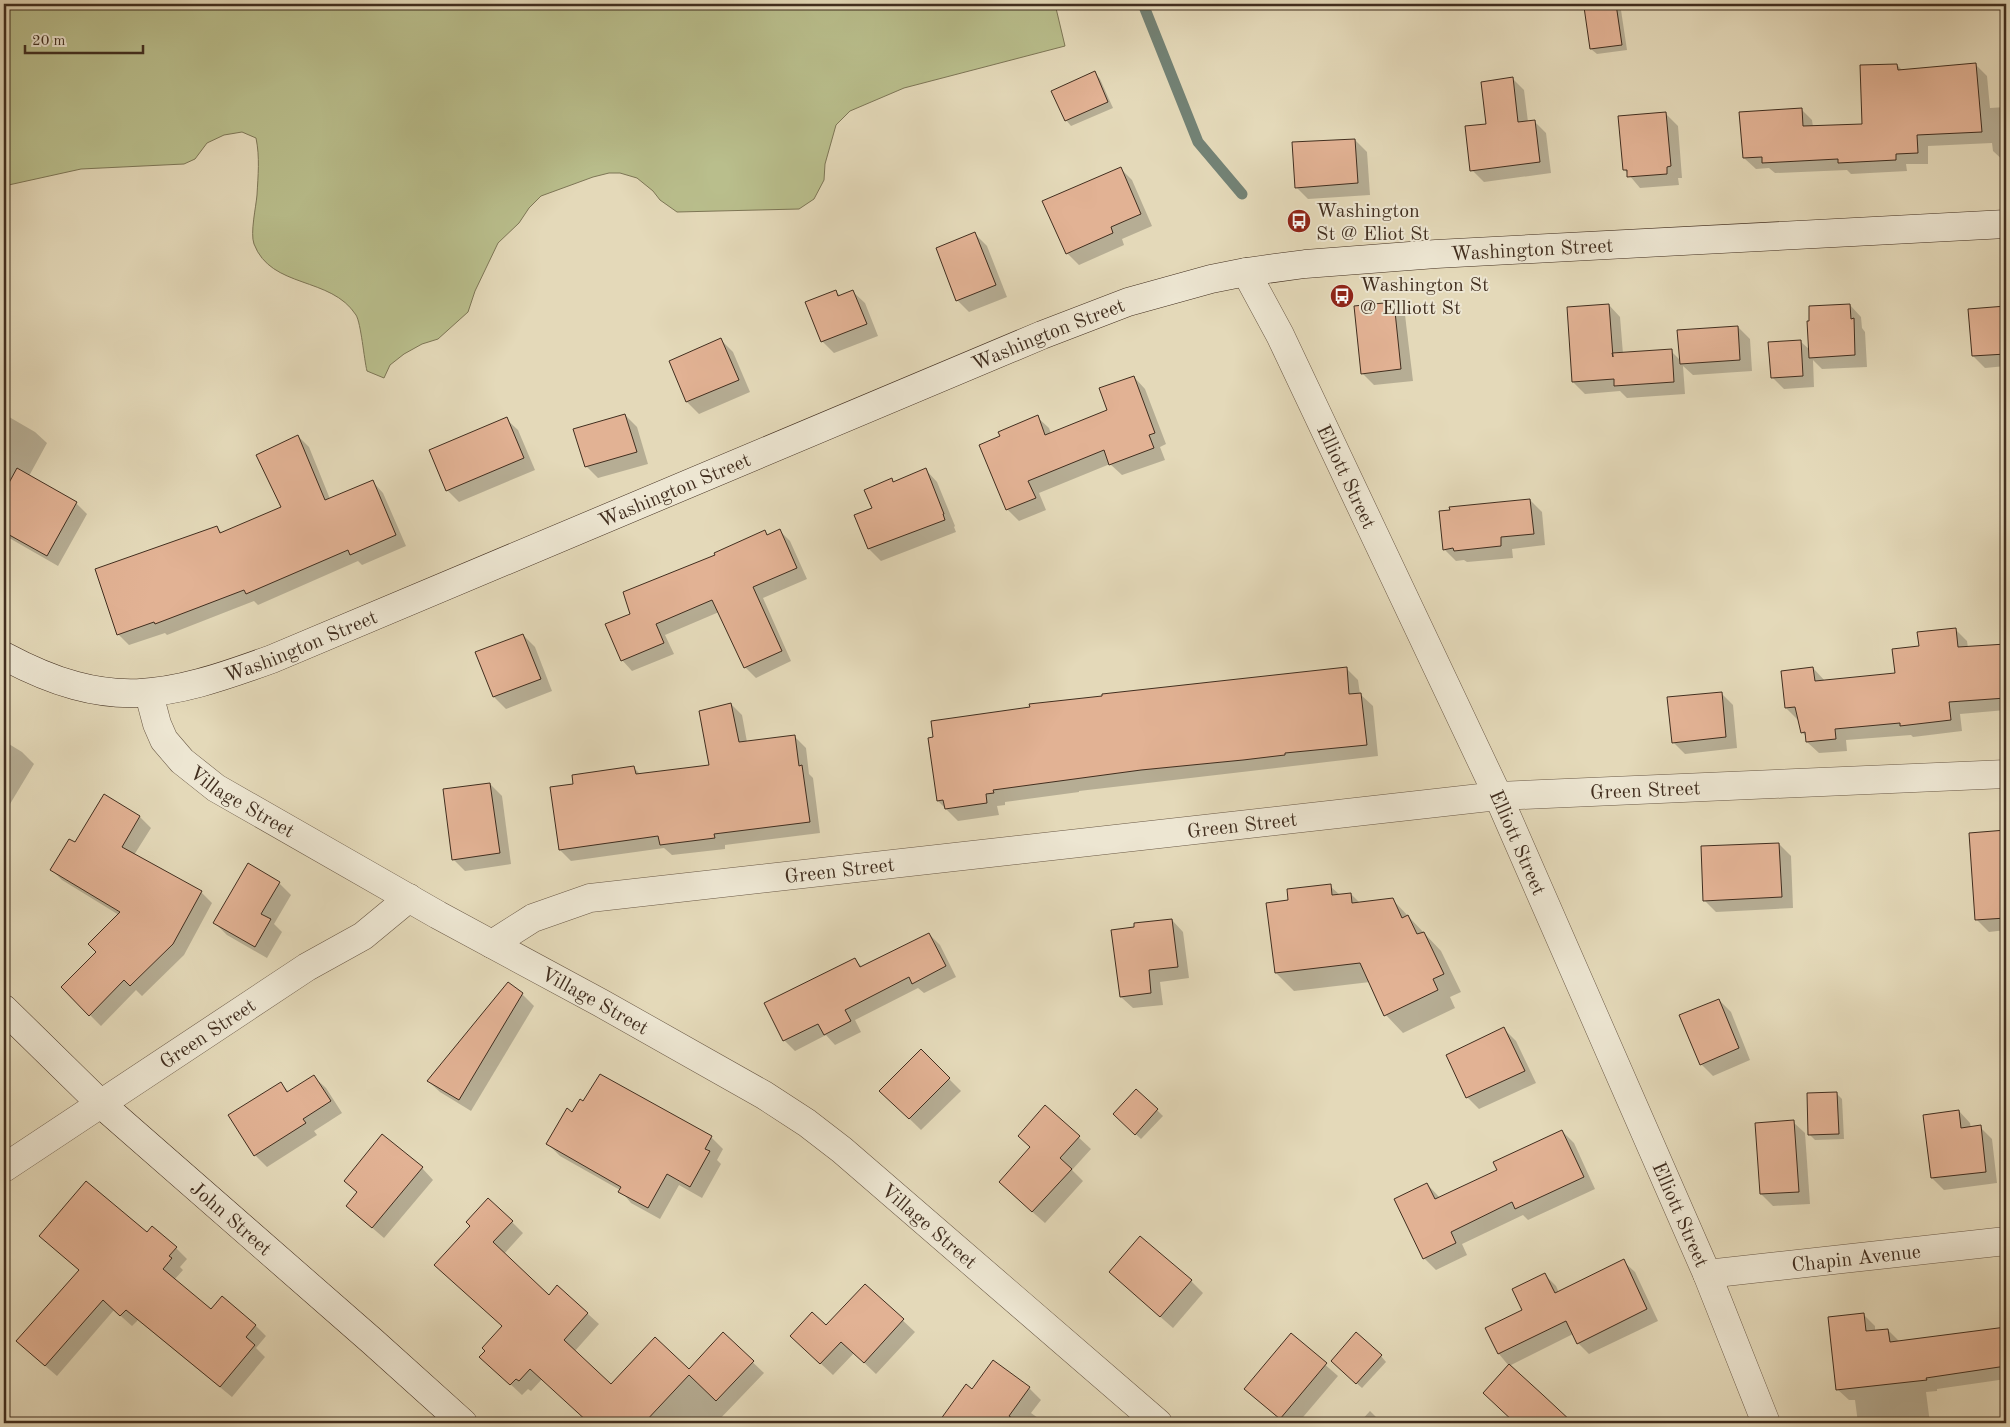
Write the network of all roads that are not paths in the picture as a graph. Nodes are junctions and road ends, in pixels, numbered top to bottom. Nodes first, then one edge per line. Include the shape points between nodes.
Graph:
1 (2006, 224) edge
2 (1246, 272) junction
3 (4, 656) edge
4 (149, 694) junction
5 (2006, 774) edge
6 (1498, 796) junction
7 (408, 898) junction
8 (492, 944) junction
9 (4, 1009) edge
10 (101, 1104) junction
11 (4, 1168) edge
12 (2006, 1241) edge
13 (1707, 1274) junction
14 (463, 1423) edge
15 (1158, 1423) edge
16 (1766, 1423) edge

1 - 2 street, Washington Street via 1436,254
2 - 4 street, Washington Street via 1153,295 1083,318 272,659 201,683
2 - 6 street, Elliott Street via 1280,335
3 - 4 street via 46,676 80,687 128,695
4 - 7 street, Village Street via 164,740 194,772 216,788
5 - 6 street, Green Street
6 - 8 street, Green Street via 590,898 533,918
6 - 13 street, Elliott Street
7 - 8 street, Village Street
7 - 10 street, Green Street via 363,936 307,966
8 - 15 street, Village Street via 618,1012 807,1123
9 - 10 street, John Street
10 - 11 street, Green Street
10 - 14 street, John Street
12 - 13 street, Chapin Avenue
13 - 16 street, Elliott Street

